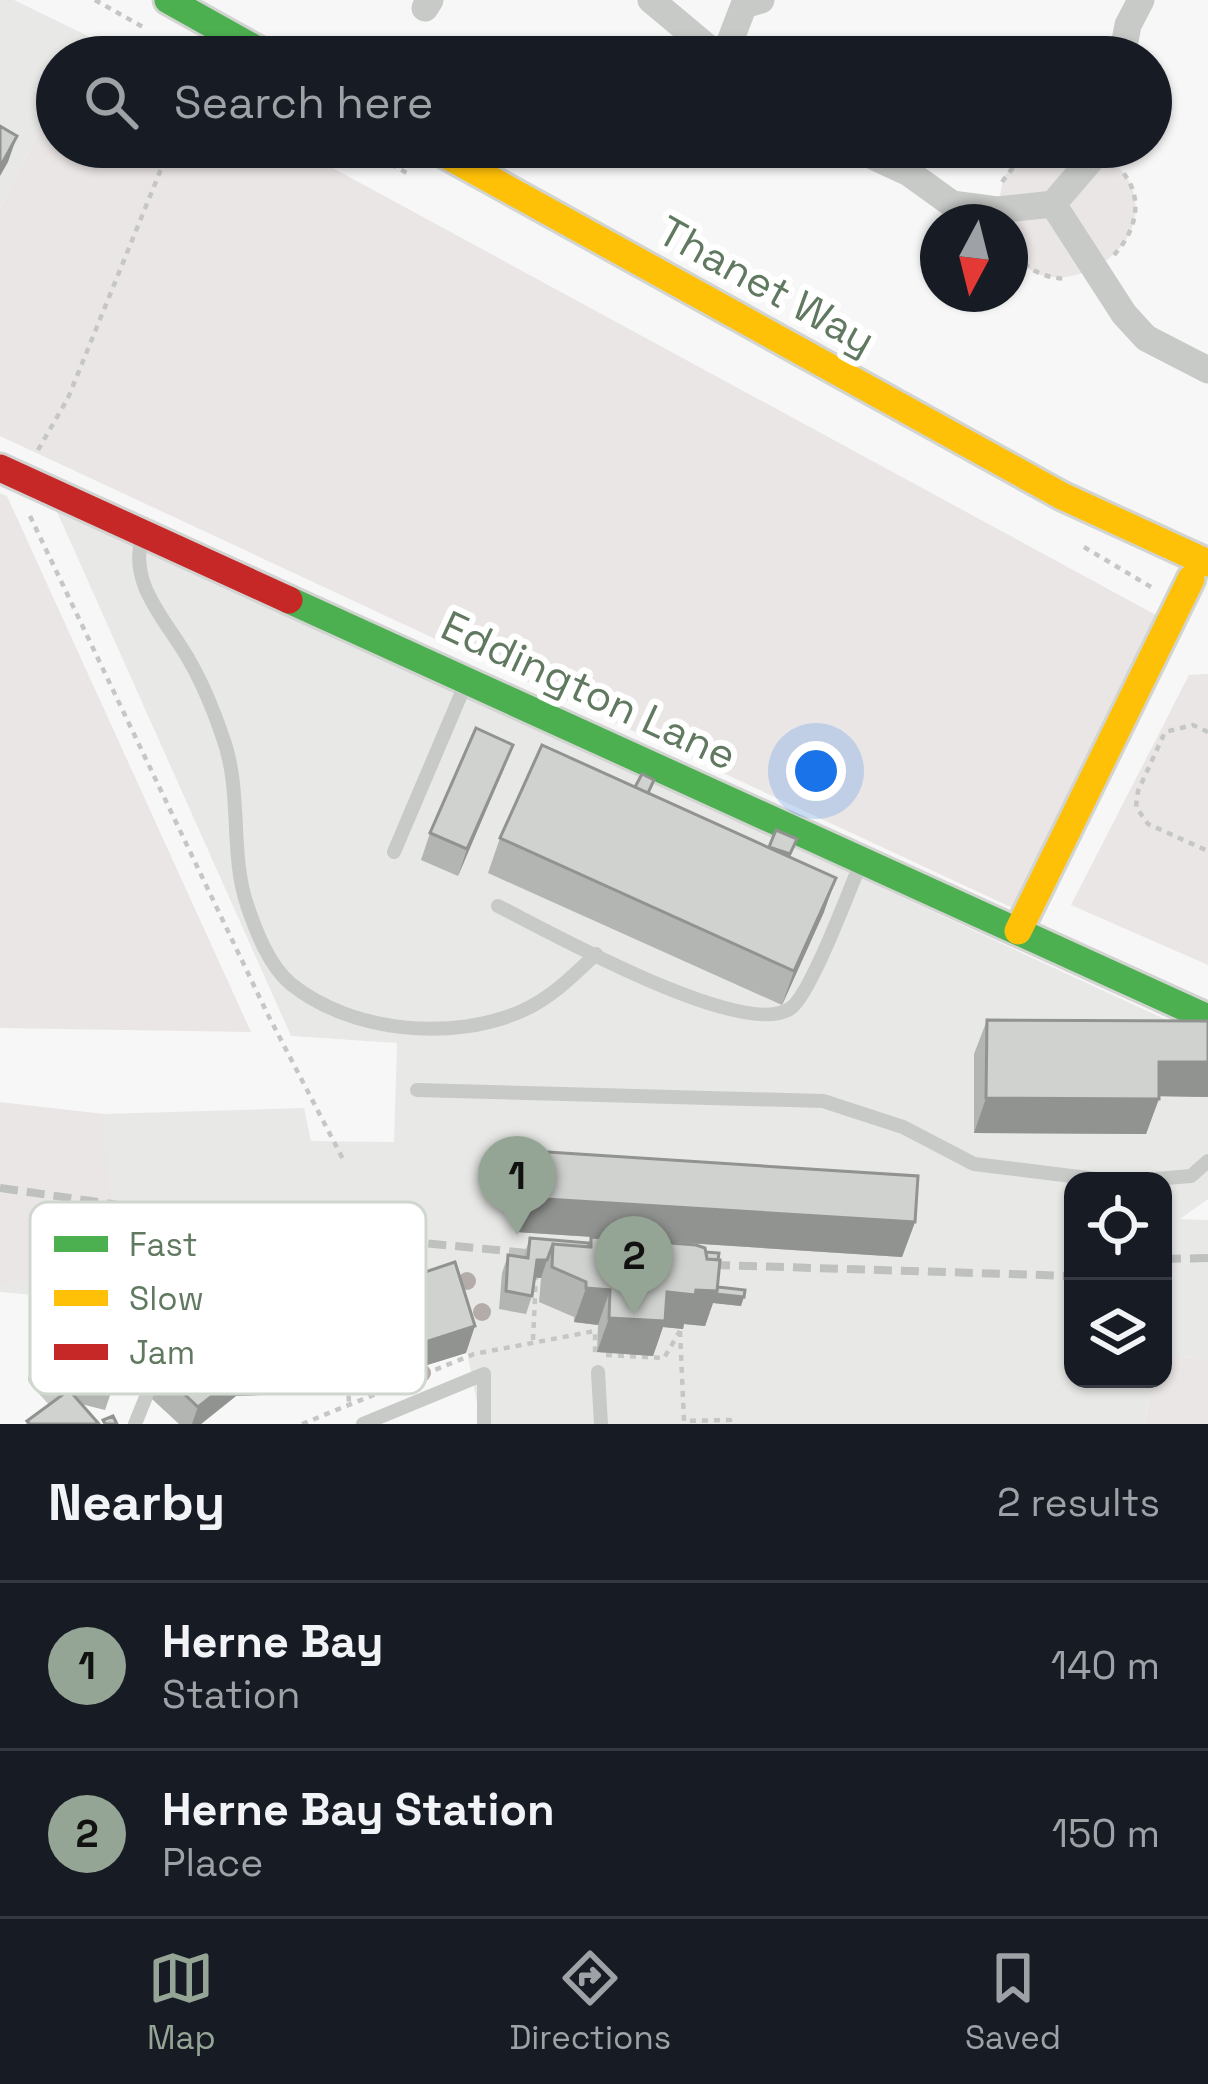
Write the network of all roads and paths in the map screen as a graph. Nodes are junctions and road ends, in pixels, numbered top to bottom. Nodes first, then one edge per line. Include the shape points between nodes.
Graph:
1 (168, 0) edge
2 (651, 0) edge
3 (761, 0) edge
4 (1142, 0) edge
5 (232, 36) edge
6 (695, 36) edge
7 (730, 36) edge
8 (1126, 36) edge
9 (161, 168) edge
10 (470, 168) edge
11 (898, 168) edge
12 (1014, 168) edge
13 (1084, 168) edge
14 (1120, 168) edge
15 (952, 204) edge
16 (998, 204) edge
17 (1053, 204) junction
18 (1028, 207) edge
19 (1028, 265) edge
20 (1093, 268) junction
21 (1208, 370) edge
22 (11, 473) edge
23 (144, 533) junction
24 (1202, 576) edge
25 (467, 680) junction
26 (1208, 732) edge
27 (1208, 851) edge
28 (394, 852) dead end
29 (862, 861) junction
30 (498, 906) dead end
31 (1018, 931) junction
32 (596, 954) junction
33 (1208, 1018) edge
34 (418, 1090) dead end
35 (1208, 1161) edge
36 (346, 1163) dead end
37 (1064, 1175) edge
38 (1172, 1178) edge
39 (537, 1264) edge
40 (533, 1340) junction
41 (426, 1372) edge
42 (598, 1372) dead end
43 (49, 1394) edge
44 (147, 1394) edge
45 (348, 1394) edge
46 (370, 1394) edge
47 (349, 1402) junction
48 (76, 1424) edge
49 (135, 1424) edge
50 (302, 1424) edge
51 (363, 1424) edge
52 (484, 1424) edge
53 (601, 1424) edge
54 (730, 1424) edge

1 - 5 street
2 - 6 street
3 - 7 street via 744,5
4 - 8 street
9 - 22 path via 68,398
10 - 24 street, Thanet Way
11 - 15 street
12 - 16 path
13 - 17 street
14 - 20 path via 1136,200 1135,221 1115,254
17 - 18 street
17 - 20 street
19 - 20 path via 1040,275 1074,279
20 - 21 street via 1146,338
22 - 23 street, Eddington Lane
22 - 36 path via 266,1013
23 - 25 street, Eddington Lane
23 - 32 lane via 140,575 219,726 235,788 247,905 289,982 376,1021 467,1029 526,1010
24 - 31 street
25 - 28 lane
25 - 29 street, Eddington Lane
26 - 27 path via 1192,725 1166,732 1136,807 1148,824
29 - 31 street, Eddington Lane
29 - 32 lane via 805,986 791,1007 768,1016 709,1005
30 - 32 lane
31 - 33 street, Eddington Lane
34 - 37 lane via 823,1101 903,1127 974,1164
35 - 38 lane via 1191,1176
39 - 40 path
40 - 41 path
40 - 54 path via 595,1331 595,1354 664,1358 680,1331 684,1421
42 - 53 lane
43 - 48 lane
44 - 49 lane
45 - 47 path
46 - 47 path
47 - 50 path
51 - 52 lane via 484,1375

